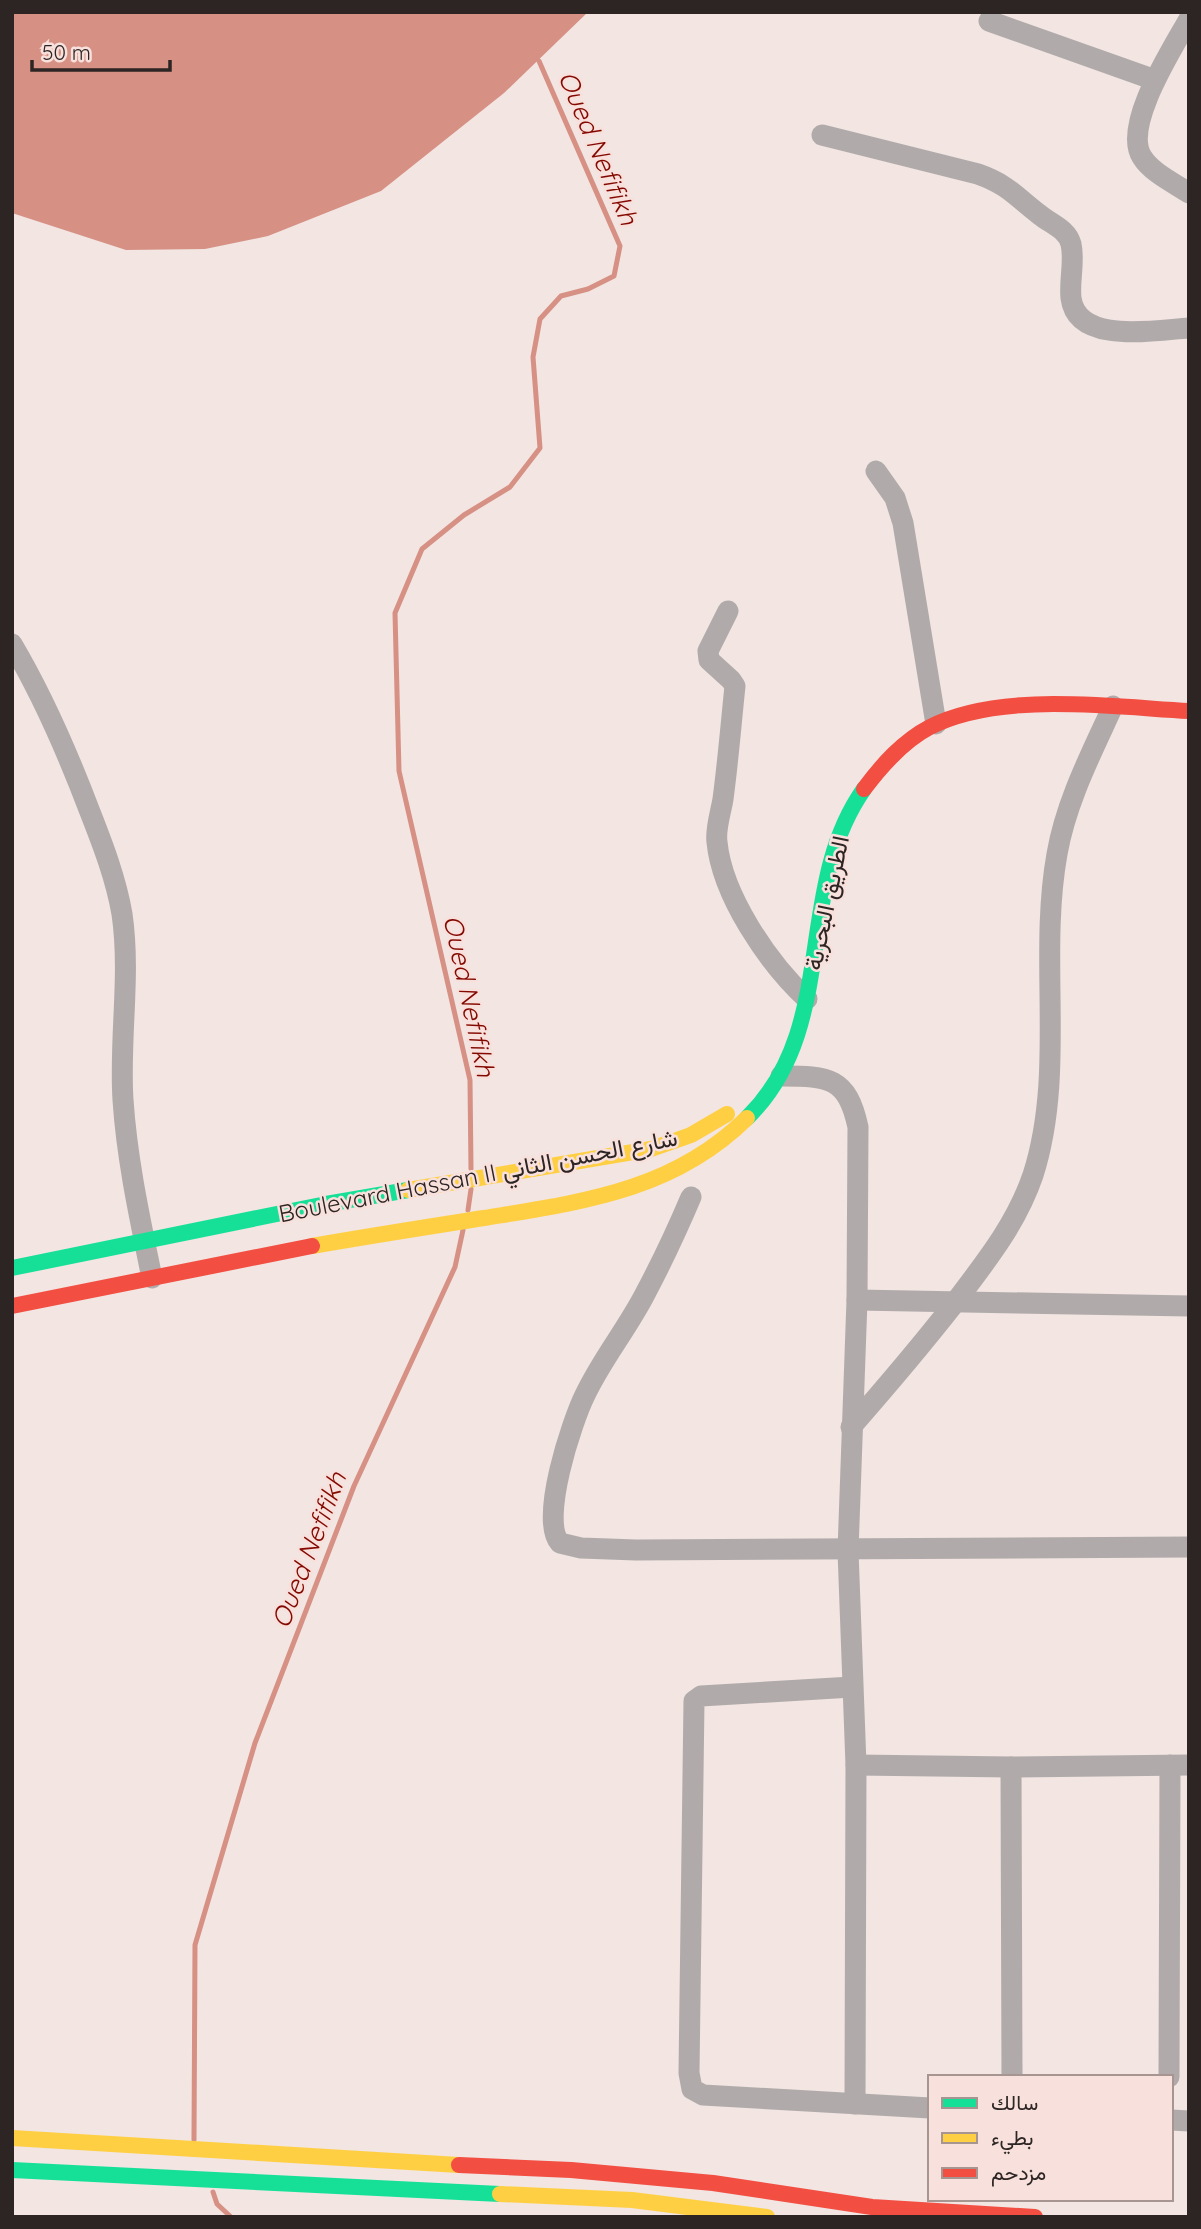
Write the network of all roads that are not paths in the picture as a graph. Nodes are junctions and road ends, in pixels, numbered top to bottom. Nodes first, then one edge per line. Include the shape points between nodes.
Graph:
1 (1189, 19) edge
2 (989, 20) dead end
3 (1155, 80) junction
4 (821, 135) dead end
5 (1189, 193) edge
6 (1189, 328) edge
7 (876, 471) dead end
8 (728, 611) dead end
9 (12, 644) edge
10 (1113, 706) junction
11 (1189, 711) edge
12 (936, 724) junction
13 (807, 999) junction
14 (781, 1076) junction
15 (691, 1197) dead end
16 (144, 1241) junction
17 (12, 1268) edge
18 (152, 1278) junction
19 (857, 1300) junction
20 (955, 1301) junction
21 (12, 1306) edge
22 (1189, 1306) edge
23 (851, 1427) junction
24 (1189, 1547) edge
25 (848, 1551) junction
26 (852, 1687) junction
27 (856, 1765) junction
28 (1179, 1765) edge
29 (1011, 1767) junction
30 (1012, 2075) edge
31 (1170, 2075) edge
32 (855, 2104) junction
33 (928, 2108) edge
34 (12, 2138) edge
35 (12, 2170) edge
36 (767, 2217) edge
37 (1035, 2217) edge

1 - 3 street
2 - 3 street
3 - 5 street via 1137,128 1137,146 1150,166
4 - 6 street via 978,174 1011,189 1062,230 1070,242 1071,301 1086,324 1125,331
7 - 12 street via 895,498 903,523
8 - 13 street via 709,651 709,660 735,686 716,840 741,912 779,971
9 - 16 street via 44,701 79,782 122,913 126,973 122,1098
10 - 11 main road, الطريق البحرية
10 - 12 main road, الطريق البحرية via 1004,709
10 - 20 street via 1068,808 1057,854 1050,931 1048,1084 1039,1153 1015,1219
12 - 13 main road, الطريق البحرية via 891,757 844,822 819,919
13 - 14 main road, الطريق البحرية
14 - 16 main road, Boulevard Hassan II شارع الحسن الثاني via 709,1128 679,1142
14 - 18 main road, Boulevard Hassan II شارع الحسن الثاني via 757,1108 701,1156 648,1183 543,1208
14 - 19 street via 830,1081 846,1092 853,1106 858,1127
15 - 25 street via 645,1294 584,1396 558,1480 552,1519 556,1538 568,1546 603,1549
16 - 17 main road, Boulevard Hassan II شارع الحسن الثاني
16 - 18 street
18 - 21 main road, Boulevard Hassan II شارع الحسن الثاني
19 - 20 street
19 - 23 street
20 - 22 street
20 - 23 street
23 - 25 street
24 - 25 street
25 - 26 street
26 - 27 street
26 - 32 street via 701,1696 694,1702 689,2073 692,2089 703,2095
27 - 29 street
27 - 32 street
28 - 29 street
28 - 31 street
29 - 30 street
32 - 33 street
34 - 37 main road via 642,2175 872,2207
35 - 36 main road via 632,2200

